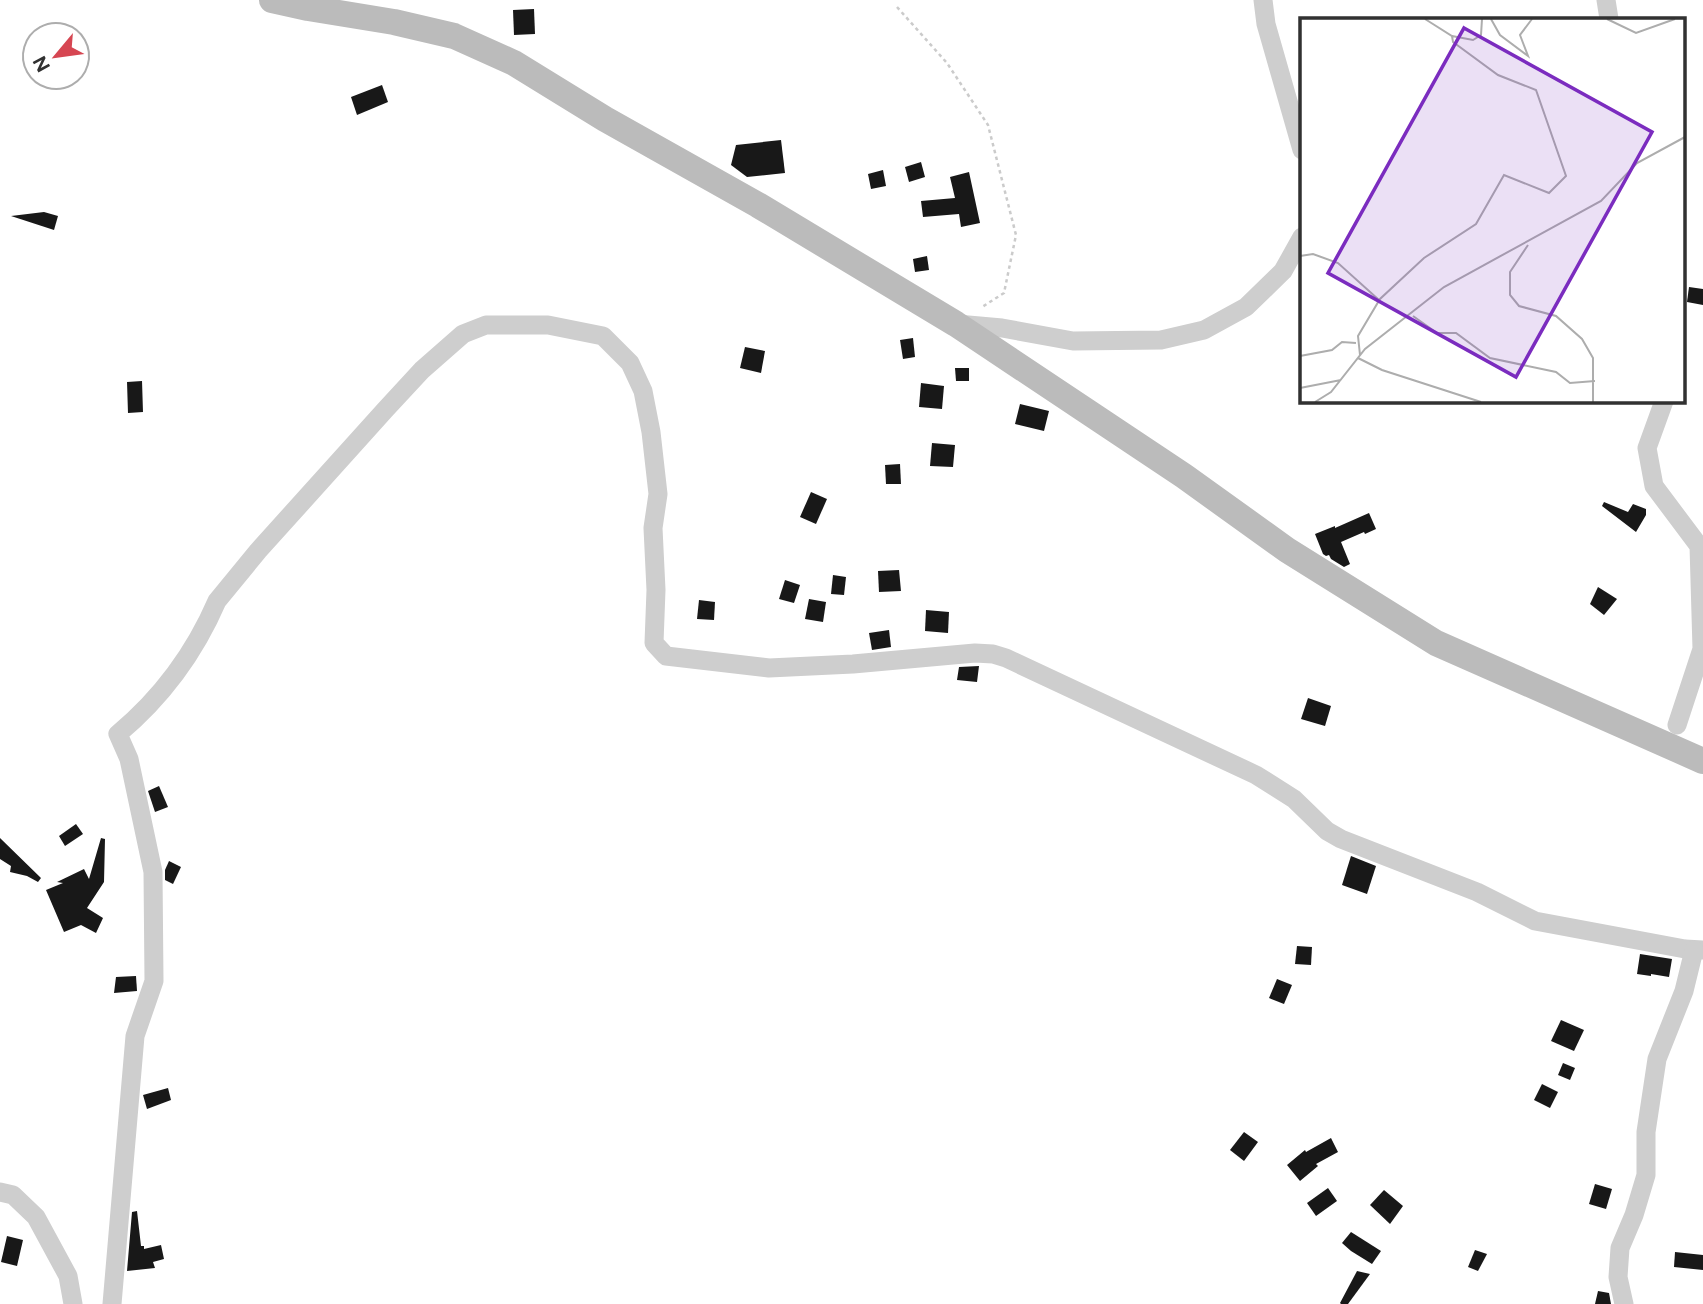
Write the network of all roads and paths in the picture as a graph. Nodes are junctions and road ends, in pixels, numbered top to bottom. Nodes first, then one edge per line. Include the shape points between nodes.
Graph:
1 (272, 0) edge
2 (1263, 0) edge
3 (1606, 0) edge
4 (897, 6) dead end
5 (1609, 18) edge
6 (1300, 143) edge
7 (1300, 241) edge
8 (956, 324) junction
9 (1664, 402) edge
10 (1677, 725) dead end
11 (1703, 761) edge
12 (1699, 950) edge
13 (0, 1192) edge
14 (73, 1304) edge
15 (112, 1304) edge
16 (1624, 1304) edge

1 - 8 street via 454,36 514,63
2 - 6 street
3 - 5 street
4 - 8 path via 947,63 988,125 1016,234 1004,293
7 - 8 street via 1283,271 1246,307 1204,330 1161,340 1073,341
8 - 11 street via 1184,475 1287,550 1436,643
9 - 10 street via 1647,448 1654,486 1699,546 1702,649
12 - 15 street via 1535,921 1477,892 1341,839 1294,799 1256,775 993,654 769,668 666,656 654,643 653,528 658,494 651,432 643,390 630,363 603,336 548,325 486,325 463,334 422,370 343,455 216,601 178,671 141,715 118,734 130,759 153,872 153,981 135,1036
12 - 16 street via 1657,1059 1646,1132 1646,1175 1620,1248 1618,1277
13 - 14 street via 13,1195 36,1217 68,1276

